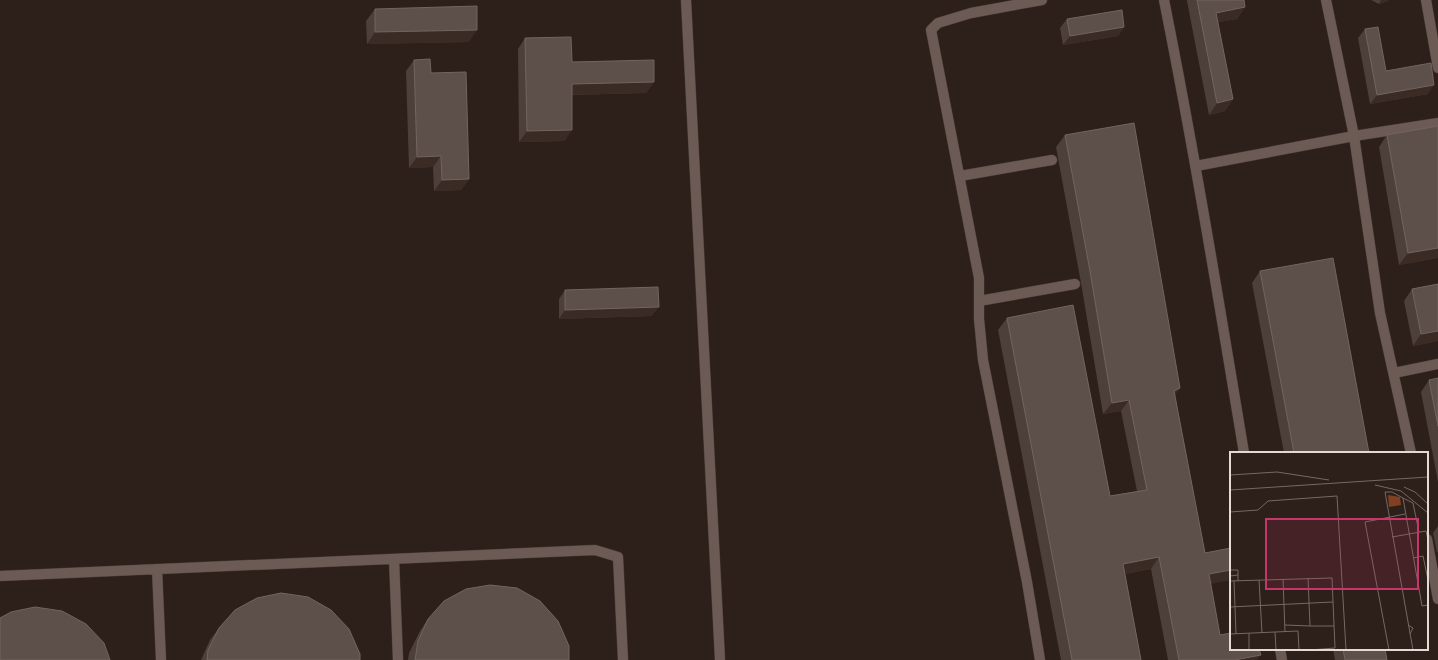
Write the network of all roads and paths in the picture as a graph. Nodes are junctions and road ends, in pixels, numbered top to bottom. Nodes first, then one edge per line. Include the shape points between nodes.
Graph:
1 (686, 0) edge
2 (1042, 0) edge
3 (1164, 0) edge
4 (1326, 0) edge
5 (1426, 0) edge
6 (1438, 68) edge
7 (1438, 122) edge
8 (1354, 136) junction
9 (1052, 160) dead end
10 (1196, 166) junction
11 (960, 176) junction
12 (1075, 284) dead end
13 (979, 301) junction
14 (1438, 364) edge
15 (1394, 373) junction
16 (1244, 452) edge
17 (1411, 452) edge
18 (1428, 544) edge
19 (394, 559) junction
20 (157, 569) junction
21 (0, 576) edge
22 (1438, 599) edge
23 (1280, 650) edge
24 (161, 660) edge
25 (398, 660) edge
26 (623, 660) edge
27 (720, 660) edge
28 (1040, 660) edge
29 (1282, 660) edge

1 - 27 street
2 - 11 street via 971,13 938,23 931,30
3 - 10 street
4 - 8 street
5 - 6 street
7 - 8 street
8 - 10 street
8 - 15 street via 1380,314
9 - 11 street
10 - 16 street
11 - 13 street via 979,278
12 - 13 street
13 - 28 street via 983,360
14 - 15 street
15 - 17 street
18 - 22 street
19 - 20 street
19 - 25 street
19 - 26 street via 595,550 618,557
20 - 21 street
20 - 24 street
23 - 29 street

